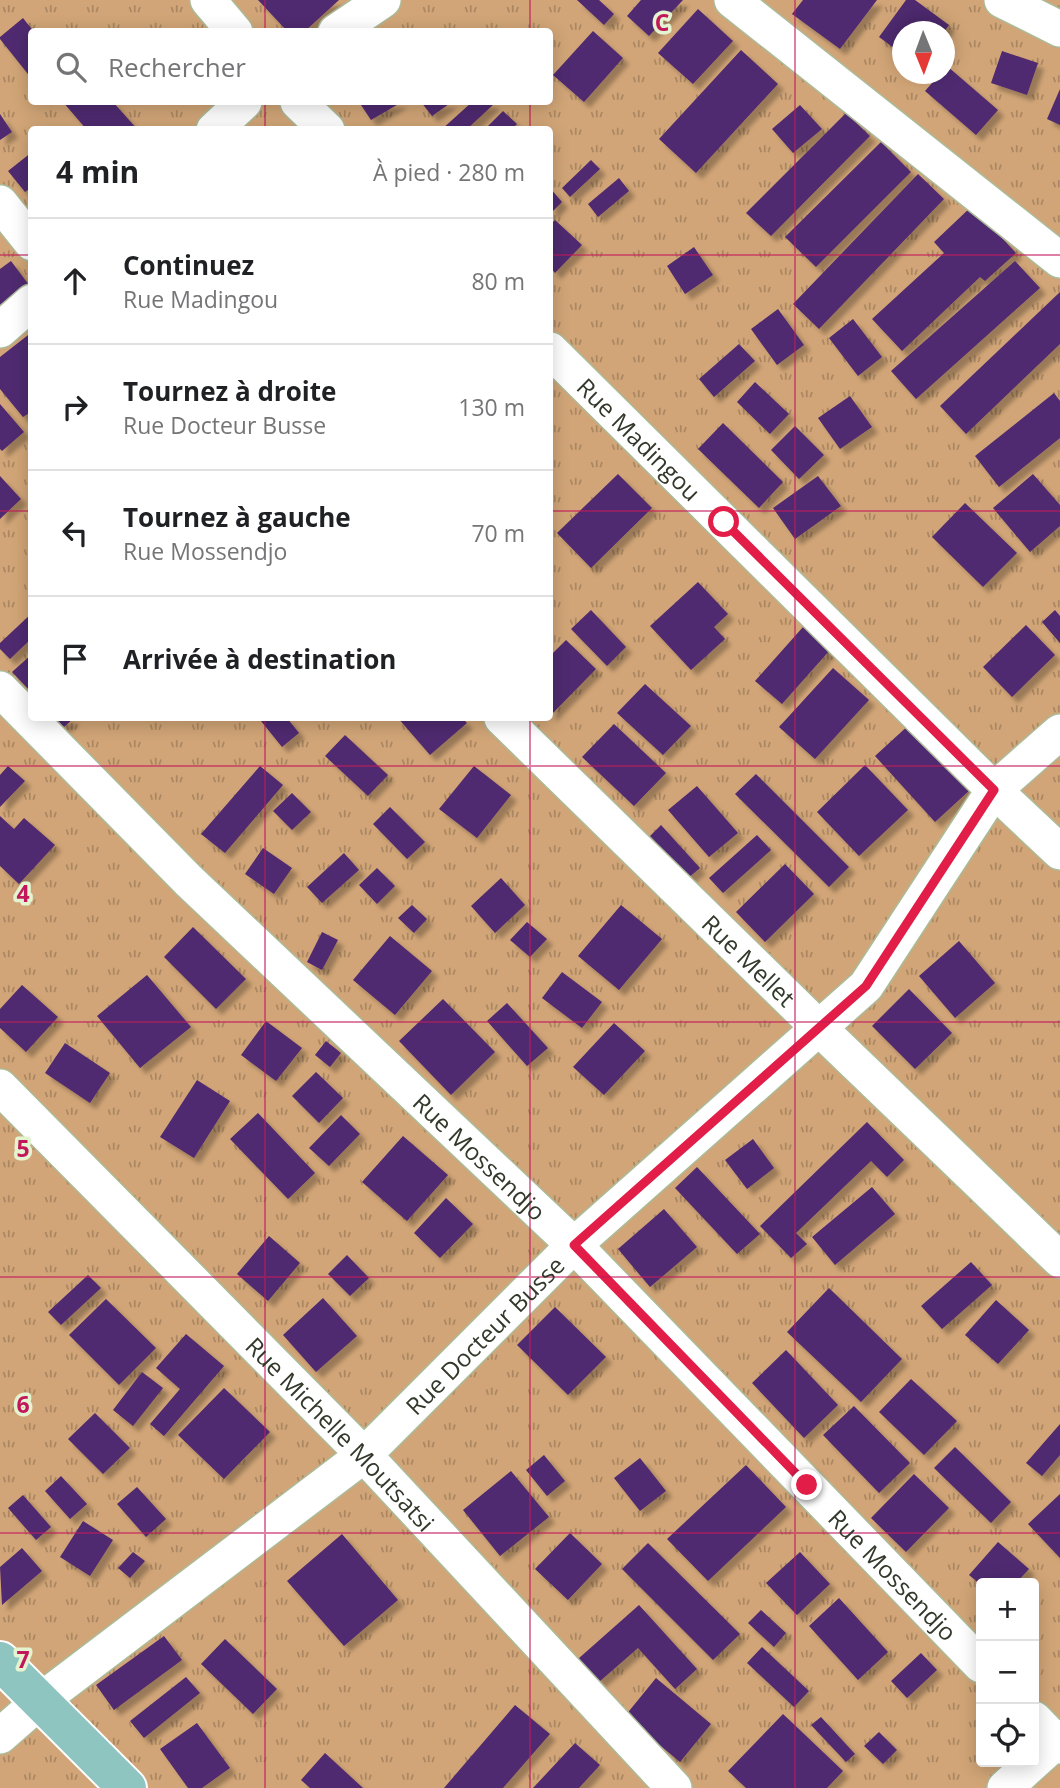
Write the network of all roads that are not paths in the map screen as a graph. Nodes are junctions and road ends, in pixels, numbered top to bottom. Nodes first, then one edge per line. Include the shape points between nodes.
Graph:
1 (208, 0) edge
2 (383, 0) edge
3 (732, 0) edge
4 (1002, 0) edge
5 (232, 28) edge
6 (342, 28) edge
7 (1060, 29) edge
8 (241, 105) edge
9 (301, 105) edge
10 (218, 126) edge
11 (323, 126) edge
12 (0, 203) edge
13 (28, 238) edge
14 (1060, 260) edge
15 (28, 306) edge
16 (0, 330) edge
17 (553, 353) edge
18 (0, 689) edge
19 (28, 717) edge
20 (32, 721) edge
21 (505, 721) edge
22 (1060, 732) edge
23 (994, 790) junction
24 (1060, 852) edge
25 (819, 1028) junction
26 (0, 1087) edge
27 (574, 1245) junction
28 (1060, 1260) edge
29 (364, 1455) junction
30 (976, 1660) edge
31 (0, 1661) edge
32 (40, 1701) junction
33 (0, 1736) edge
34 (1052, 1736) edge
35 (127, 1788) edge
36 (674, 1788) edge
37 (1005, 1788) edge

1 - 5 street
2 - 6 street
3 - 14 street
4 - 7 street
8 - 10 street
9 - 11 street
12 - 13 street
15 - 16 street
17 - 23 street, Rue Madingou
18 - 19 street, Rue Mossendjo
20 - 27 street, Rue Mossendjo via 189,881
21 - 25 street, Rue Mellet
22 - 23 street, Rue Docteur Busse
23 - 24 street, Rue Madingou
23 - 25 street, Rue Docteur Busse via 866,986
25 - 27 street, Rue Docteur Busse
25 - 28 street, Rue Mellet
26 - 29 street, Rue Michelle Moutsatsi
27 - 29 street, Rue Docteur Busse
27 - 30 street, Rue Mossendjo
29 - 32 street, Rue Docteur Busse
29 - 36 street, Rue Michelle Moutsatsi
31 - 32 main road
32 - 33 street, Rue Docteur Busse
32 - 35 main road
34 - 37 street

